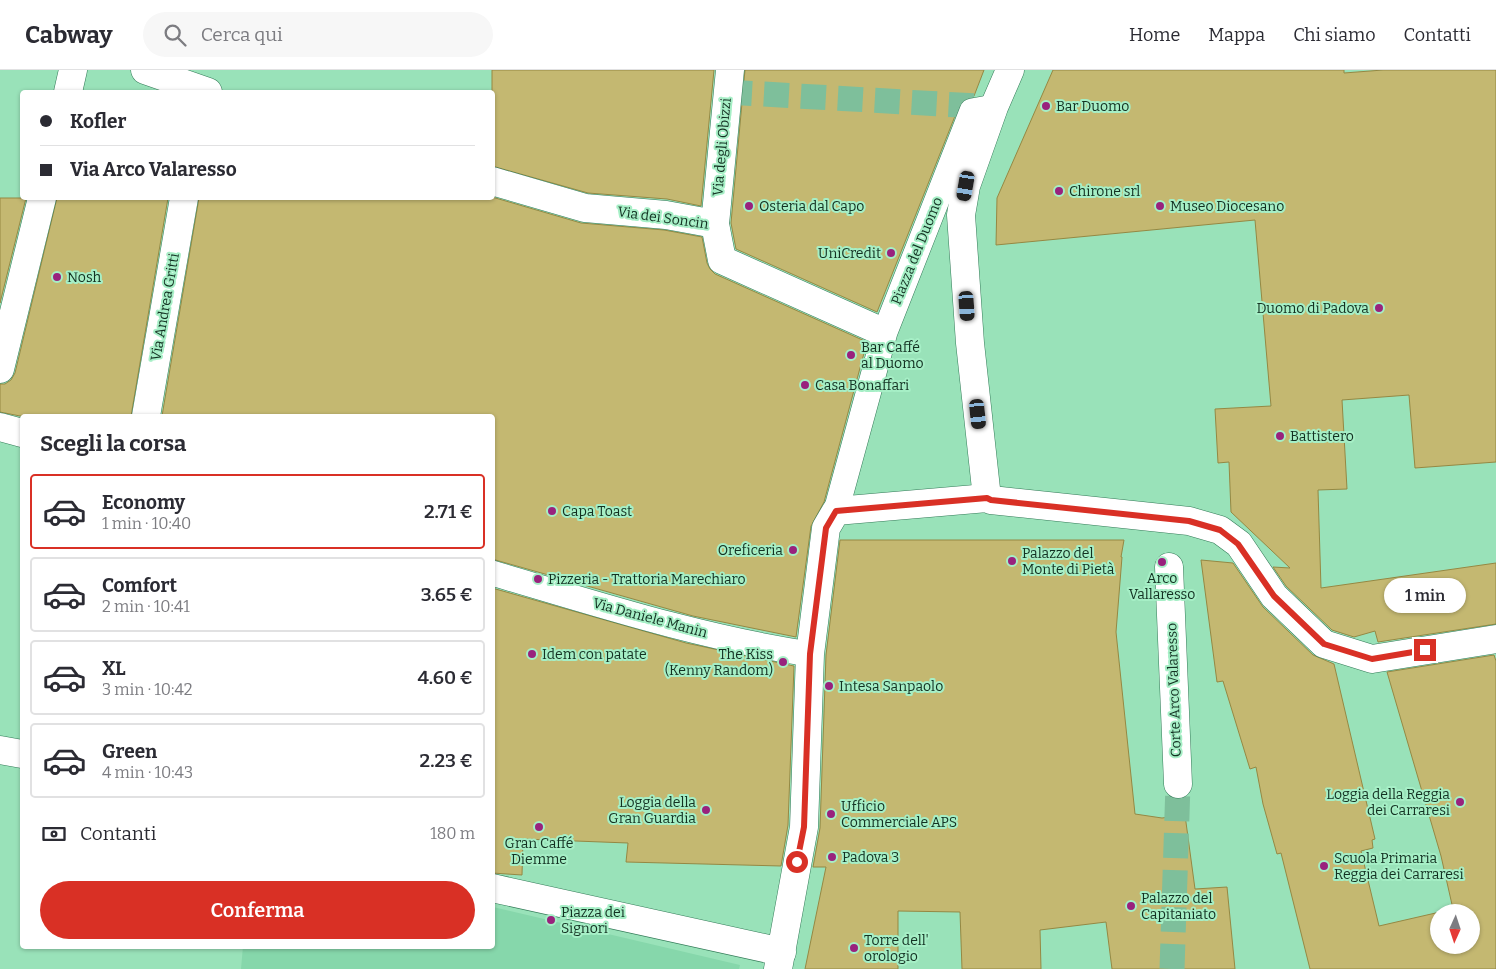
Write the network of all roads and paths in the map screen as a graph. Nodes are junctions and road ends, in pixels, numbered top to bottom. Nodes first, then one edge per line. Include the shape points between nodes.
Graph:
1 (73, 70) edge
2 (144, 70) edge
3 (730, 70) edge
4 (1010, 70) edge
5 (68, 90) edge
6 (199, 90) edge
7 (994, 107) junction
8 (495, 182) edge
9 (42, 200) edge
10 (184, 200) edge
11 (715, 224) junction
12 (880, 330) junction
13 (0, 369) edge
14 (146, 414) edge
15 (0, 427) edge
16 (20, 432) edge
17 (987, 498) junction
18 (836, 511) junction
19 (1168, 557) dead end
20 (495, 574) edge
21 (1496, 639) edge
22 (810, 654) junction
23 (0, 750) edge
24 (20, 754) edge
25 (1178, 784) tunnel mouth
26 (495, 889) edge
27 (780, 960) edge

1 - 5 street
2 - 6 street
3 - 11 street, Via degli Obizzi
4 - 7 street
7 - 12 street, Piazza del Duomo via 972,111
7 - 17 street, Piazza del Duomo via 966,186 961,215 970,343
8 - 11 street, Via dei Soncin via 585,208 666,215
9 - 13 street
10 - 14 street, Via Andrea Gritti
11 - 12 street, Via dei Soncin via 722,260
12 - 18 street, Piazza del Duomo
15 - 16 street
17 - 18 street
17 - 21 street via 1189,521 1220,530 1238,544 1274,596 1324,644 1372,659
18 - 22 street via 826,528
19 - 25 street, Corte Arco Valaresso
20 - 22 street, Via Daniele Manin via 642,618 756,645
22 - 27 street via 804,827
23 - 24 street
26 - 27 street

